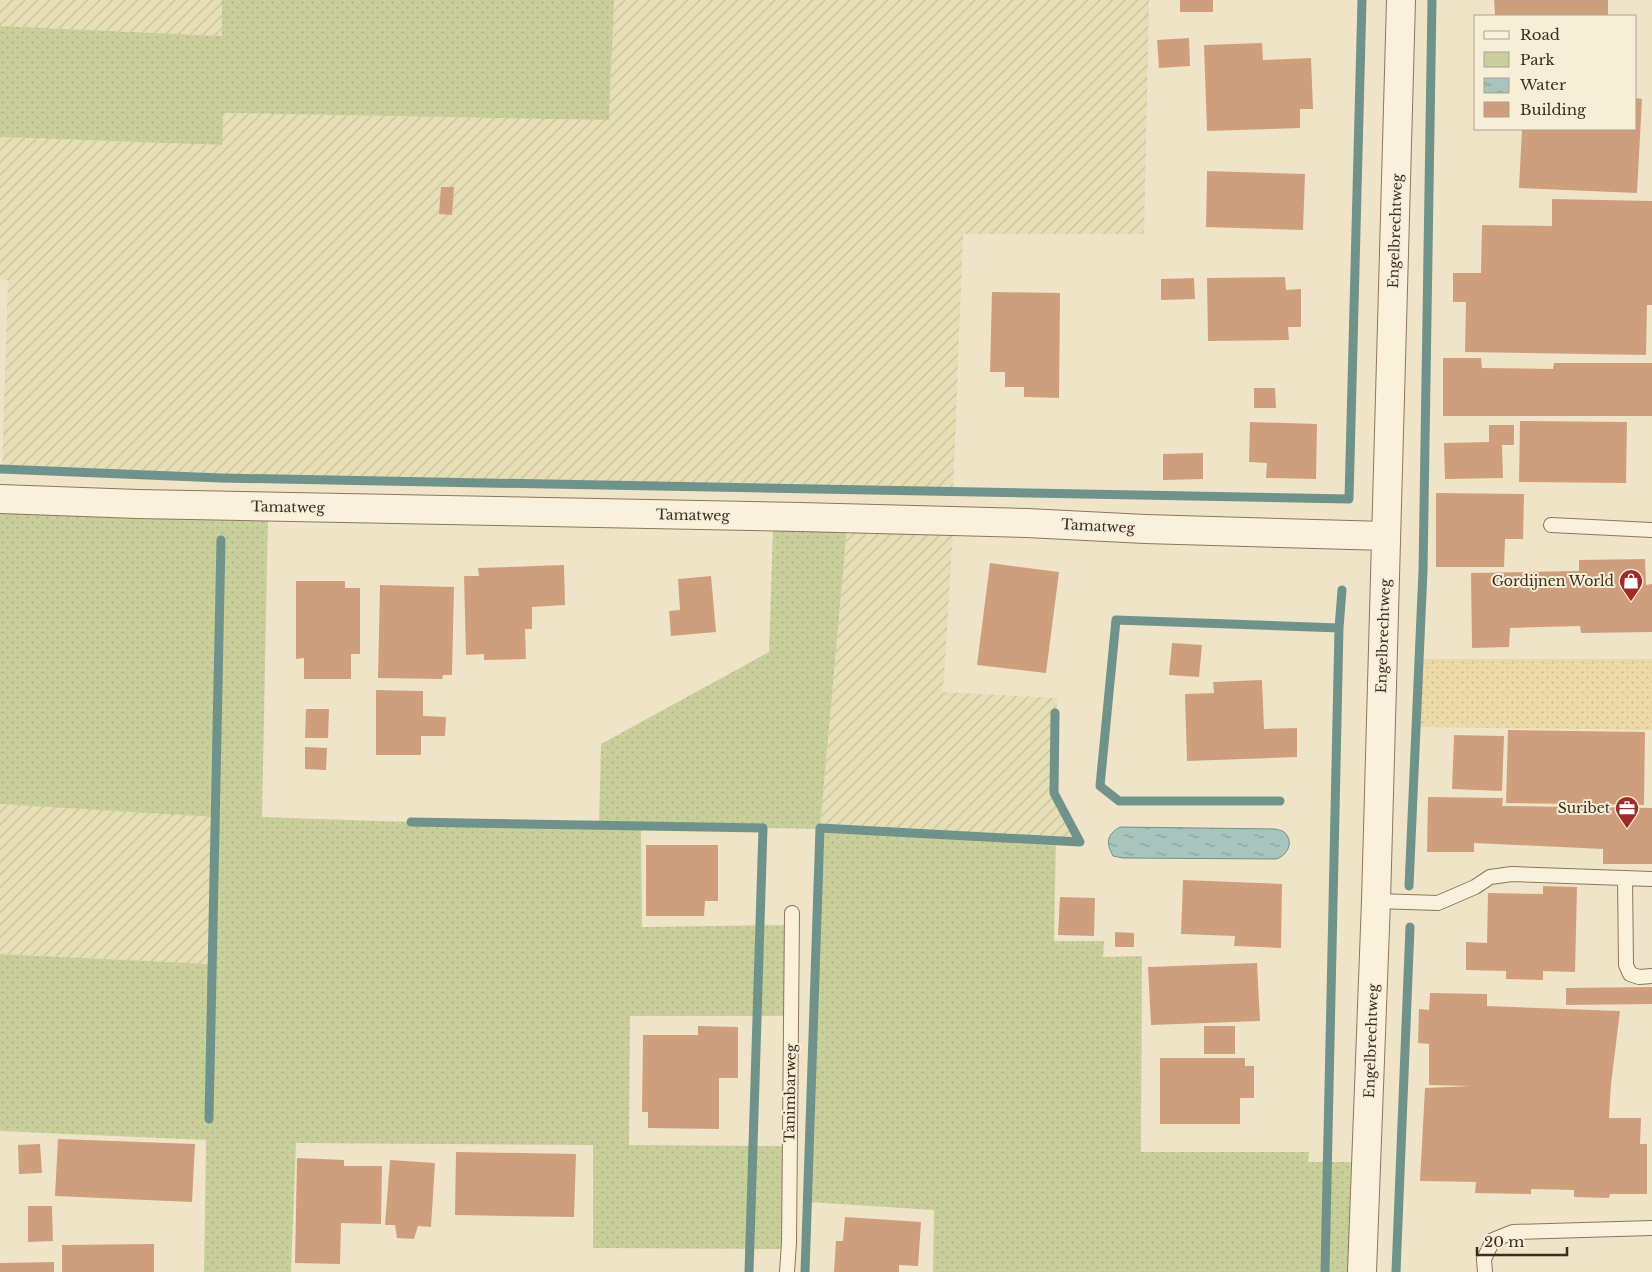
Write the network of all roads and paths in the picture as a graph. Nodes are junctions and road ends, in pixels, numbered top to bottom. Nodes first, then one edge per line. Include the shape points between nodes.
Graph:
1 (1401, 0) edge
2 (0, 499) edge
3 (1551, 525) dead end
4 (1652, 530) edge
5 (1386, 536) junction
6 (1624, 878) junction
7 (1652, 879) edge
8 (1376, 901) junction
9 (792, 913) dead end
10 (1652, 976) edge
11 (1652, 1228) edge
12 (786, 1272) edge
13 (1362, 1272) edge
14 (1485, 1272) edge

1 - 5 street, Engelbrechtweg
2 - 5 street, Tamatweg via 1017,522
3 - 4 lane
5 - 8 street, Engelbrechtweg
6 - 7 lane
6 - 8 lane via 1512,874 1490,877 1438,903
6 - 10 lane via 1626,965 1630,974
8 - 13 street, Engelbrechtweg
9 - 12 lane, Tanimbarweg
11 - 14 lane via 1513,1232 1493,1240 1484,1259

